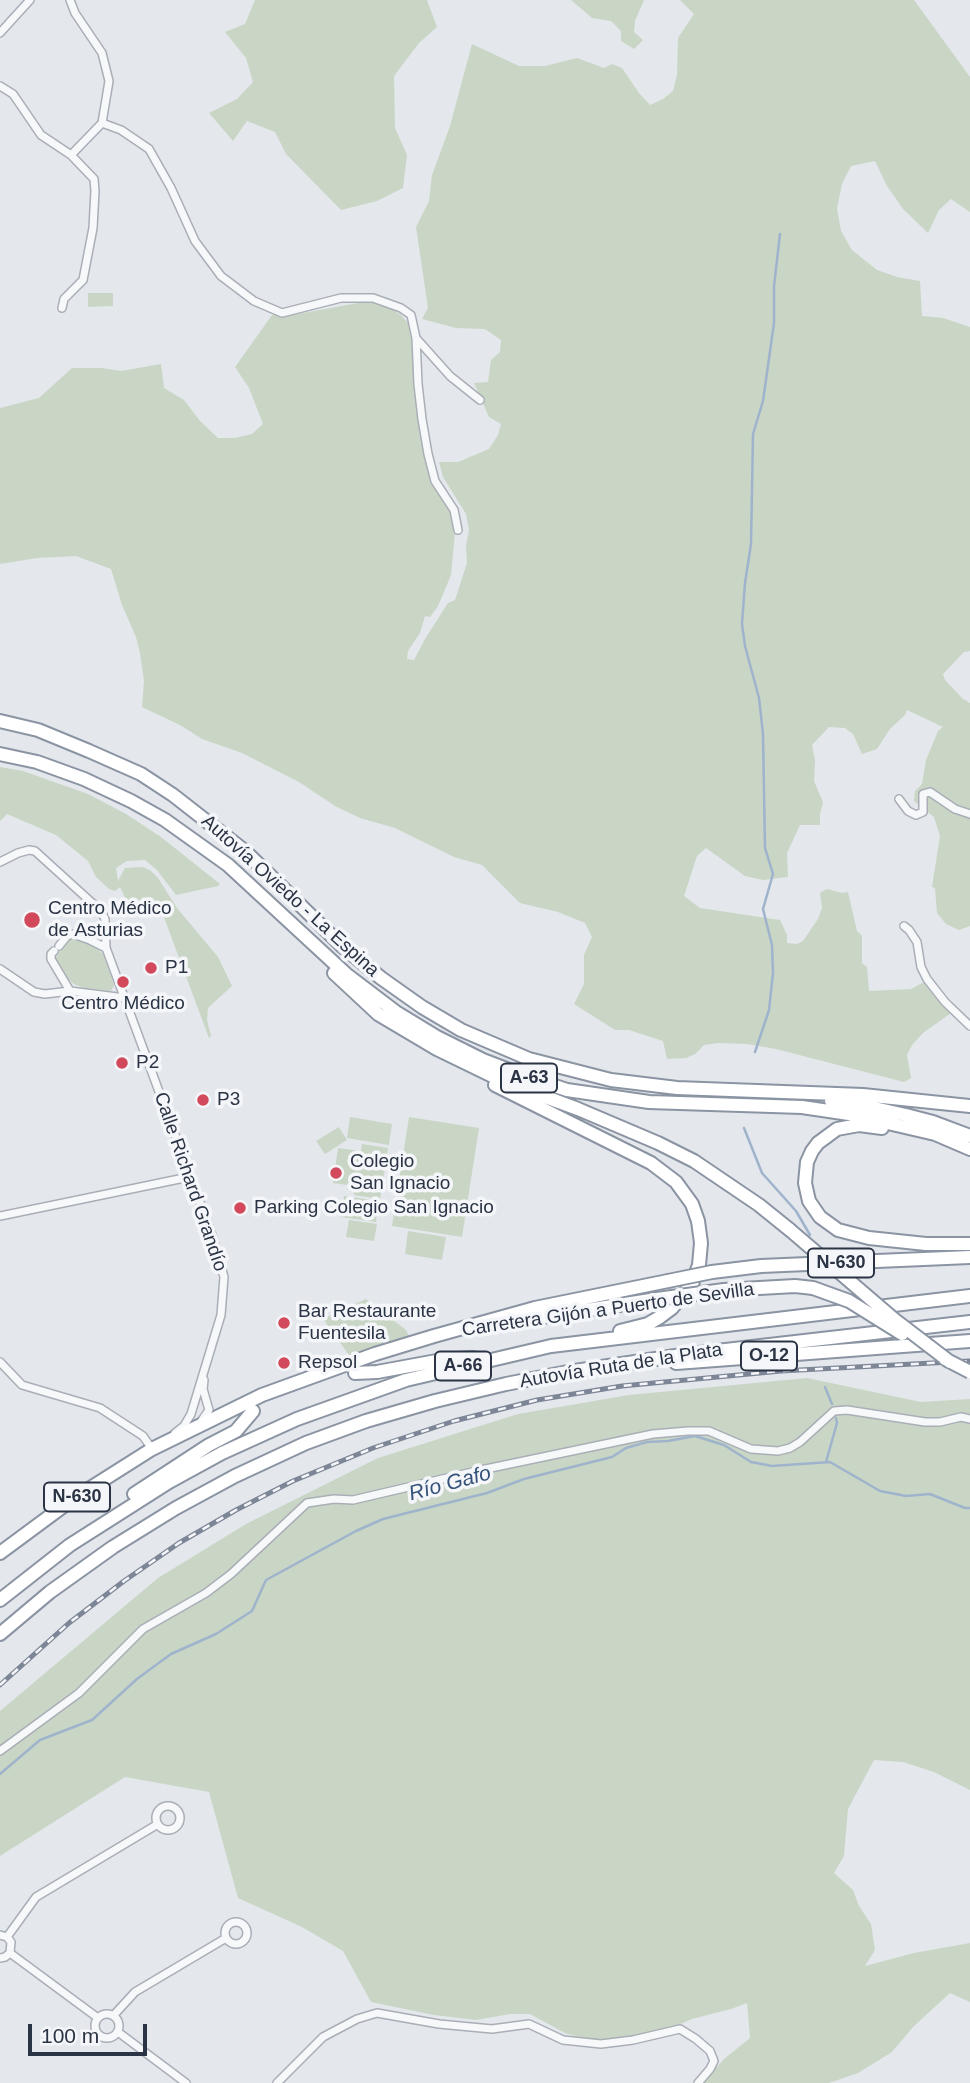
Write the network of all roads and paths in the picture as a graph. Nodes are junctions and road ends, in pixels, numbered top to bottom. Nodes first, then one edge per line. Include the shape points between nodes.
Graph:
1 (30, 0) edge
2 (70, 0) edge
3 (0, 33) edge
4 (0, 86) edge
5 (102, 123) junction
6 (71, 155) junction
7 (62, 308) dead end
8 (416, 338) junction
9 (480, 400) dead end
10 (458, 530) dead end
11 (0, 721) edge
12 (0, 754) edge
13 (899, 799) dead end
14 (970, 814) edge
15 (165, 820) junction
16 (0, 862) edge
17 (904, 926) dead end
18 (106, 948) junction
19 (0, 969) edge
20 (70, 991) junction
21 (125, 998) junction
22 (378, 1014) junction
23 (970, 1026) edge
24 (747, 1091) junction
25 (970, 1106) edge
26 (970, 1136) edge
27 (970, 1150) edge
28 (189, 1177) junction
29 (0, 1216) edge
30 (970, 1244) edge
31 (970, 1257) edge
32 (970, 1296) edge
33 (970, 1322) edge
34 (434, 1336) junction
35 (970, 1341) edge
36 (551, 1346) junction
37 (501, 1357) junction
38 (0, 1362) edge
39 (950, 1362) junction
40 (205, 1369) junction
41 (970, 1371) edge
42 (568, 1372) junction
43 (355, 1373) dead end
44 (196, 1401) junction
45 (209, 1405) junction
46 (235, 1408) junction
47 (253, 1411) dead end
48 (970, 1419) edge
49 (201, 1423) junction
50 (155, 1447) junction
51 (70, 1545) junction
52 (0, 1553) edge
53 (0, 1600) edge
54 (0, 1634) edge
55 (0, 1751) edge
56 (158, 1824) dead end
57 (4, 1936) edge
58 (226, 1938) dead end
59 (10, 1953) junction
60 (0, 1958) edge
61 (113, 2015) junction
62 (98, 2018) junction
63 (118, 2032) junction
64 (186, 2083) edge
65 (277, 2083) edge
66 (698, 2083) edge

1 - 3 street
2 - 5 street via 102,53 109,80
4 - 6 street via 13,94 41,135
5 - 6 street
5 - 8 street via 149,149 195,241 221,276 254,300 282,313 341,298 373,298 411,316
6 - 7 street via 94,179 96,191 83,280 64,299
8 - 9 street via 450,376
8 - 10 street via 428,454 435,481 454,510
11 - 24 highway, Autovía Oviedo - La Espina / A-63 via 38,730 89,751 173,794 246,852 361,963 422,1007 484,1041 529,1059 611,1080
12 - 15 highway, A-63 via 84,779
13 - 14 street via 916,815 923,812 923,794 930,792
15 - 22 highway
15 - 27 highway, A-63 via 228,865 346,974 396,1012 483,1060 567,1090 649,1102 837,1112 922,1131
16 - 18 street, Calle Richard Grandío via 29,849 40,854 101,911
17 - 23 street via 917,942 926,979
18 - 20 street via 73,934 51,954
18 - 21 street, Calle Richard Grandío
19 - 20 street via 34,992
20 - 21 street
21 - 28 street, Calle Richard Grandío
22 - 36 highway via 447,1061 651,1163 676,1182 692,1204 700,1230 699,1265 692,1284 672,1308 648,1324
22 - 39 highway, bridge via 505,1082 694,1161 759,1205
24 - 25 highway, A-63 via 863,1095
24 - 26 highway via 861,1105
27 - 30 highway via 889,1129 848,1126 818,1143 807,1162 805,1183 814,1209 838,1230 897,1242
28 - 29 street
28 - 40 street, Calle Richard Grandío via 224,1277 221,1315
31 - 34 highway, Carretera Gijón a Puerto de Sevilla / N-630, bridge via 712,1272 535,1308
32 - 36 highway, Autovía Ruta de la Plata / A-66
33 - 42 highway, Autovía Ruta de la Plata / A-66
34 - 39 highway, Carretera Gijón a Puerto de Sevilla / N-630, bridge via 657,1299 795,1286 849,1301
34 - 46 highway, Carretera Gijón a Puerto de Sevilla / N-630
35 - 42 highway, O-12
36 - 37 highway, Autovía Ruta de la Plata / A-66
37 - 43 highway
37 - 51 highway, Autovía Ruta de la Plata / A-66 via 406,1380 297,1419 169,1482
38 - 50 street via 22,1385 100,1408
39 - 41 highway, Carretera Gijón a Puerto de Sevilla / N-630, bridge
40 - 44 street, Calle Richard Grandío
40 - 45 street, Calle Richard Grandío via 203,1390
42 - 54 highway, Autovía Ruta de la Plata / A-66 via 435,1401 306,1443 235,1476 113,1547
44 - 49 street
44 - 50 street, Calle Richard Grandío via 184,1426
45 - 46 street via 221,1410
45 - 49 street, Calle Richard Grandío
46 - 49 highway, Carretera Gijón a Puerto de Sevilla / N-630
47 - 51 highway via 236,1431 154,1480 92,1523
48 - 55 street via 925,1422 834,1411 800,1442 778,1451 751,1449 709,1431 653,1434 353,1500 307,1503 231,1574 143,1629 79,1693
49 - 50 highway, Carretera Gijón a Puerto de Sevilla / N-630
50 - 52 highway, Carretera Gijón a Puerto de Sevilla / N-630
51 - 53 highway, Autovía Ruta de la Plata / A-66
56 - 57 street via 36,1897
57 - 59 street via 11,1942
58 - 61 street via 135,1992
59 - 60 street
59 - 62 street
61 - 62 street
61 - 63 street
62 - 63 street via 100,2035 106,2038
63 - 64 street
65 - 66 street via 323,2037 377,2013 492,2029 529,2024 563,2040 601,2044 680,2029 709,2051 713,2061

